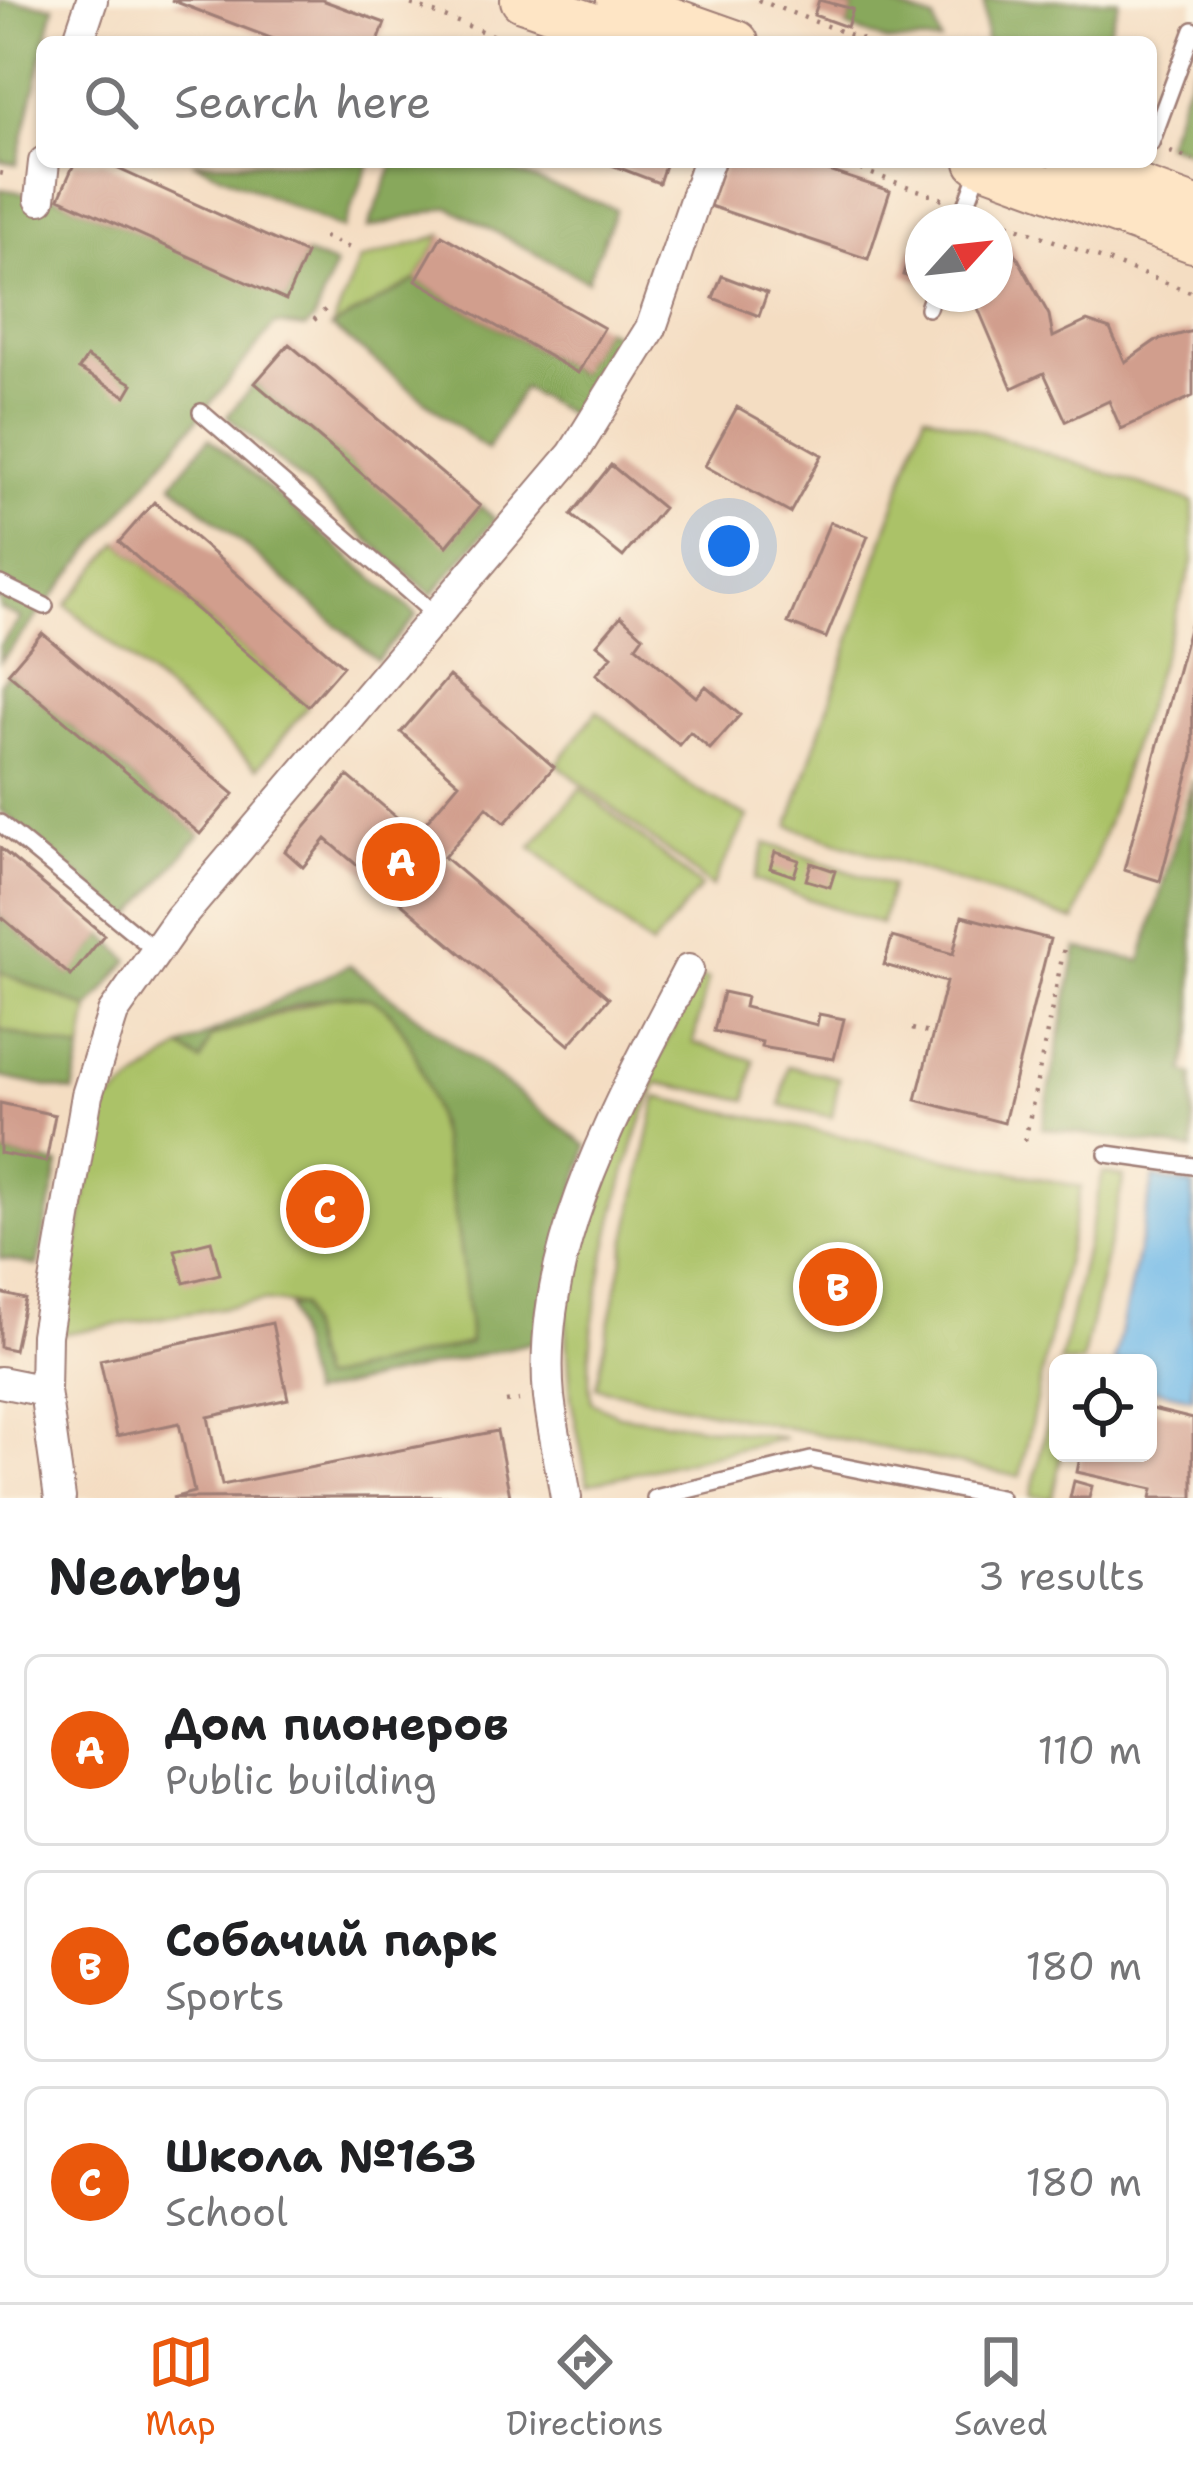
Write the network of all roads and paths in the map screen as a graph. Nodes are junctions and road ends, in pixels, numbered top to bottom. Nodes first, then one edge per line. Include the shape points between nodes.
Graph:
1 (92, 0) edge
2 (400, 0) edge
3 (522, 0) edge
4 (758, 0) edge
5 (603, 8) edge
6 (1193, 30) edge
7 (80, 36) edge
8 (494, 36) edge
9 (637, 36) edge
10 (713, 36) edge
11 (853, 36) edge
12 (1157, 127) edge
13 (43, 168) edge
14 (706, 168) edge
15 (852, 168) edge
16 (977, 168) edge
17 (993, 168) edge
18 (1106, 168) edge
19 (1141, 174) edge
20 (40, 199) dead end
21 (937, 204) edge
22 (966, 204) edge
23 (1193, 207) edge
24 (1013, 232) edge
25 (324, 237) dead end
26 (1193, 242) edge
27 (350, 248) dead end
28 (1193, 293) edge
29 (326, 309) dead end
30 (314, 320) dead end
31 (201, 412) dead end
32 (0, 584) edge
33 (45, 606) dead end
34 (438, 617) junction
35 (0, 823) edge
36 (1064, 948) dead end
37 (155, 950) junction
38 (688, 970) dead end
39 (912, 1029) dead end
40 (933, 1034) dead end
41 (1025, 1142) dead end
42 (1107, 1154) dead end
43 (1193, 1166) edge
44 (0, 1382) edge
45 (45, 1391) junction
46 (60, 1498) edge
47 (566, 1498) edge
48 (655, 1498) edge
49 (1000, 1498) edge

1 - 7 street
2 - 8 path
3 - 5 main road
4 - 11 path
5 - 9 main road
5 - 10 main road
6 - 12 lane
13 - 20 street
14 - 34 street via 637,355 544,495
15 - 21 path
16 - 22 lane
17 - 26 main road
18 - 19 main road
19 - 23 main road
24 - 28 path
25 - 27 path
29 - 30 path
31 - 34 lane
32 - 33 lane
34 - 37 street
35 - 37 lane
36 - 41 path
37 - 45 street via 113,1013 87,1095 49,1316
38 - 47 street via 601,1146 558,1276 549,1396
39 - 40 path
42 - 43 lane
44 - 45 street
45 - 46 street
48 - 49 lane via 811,1460

